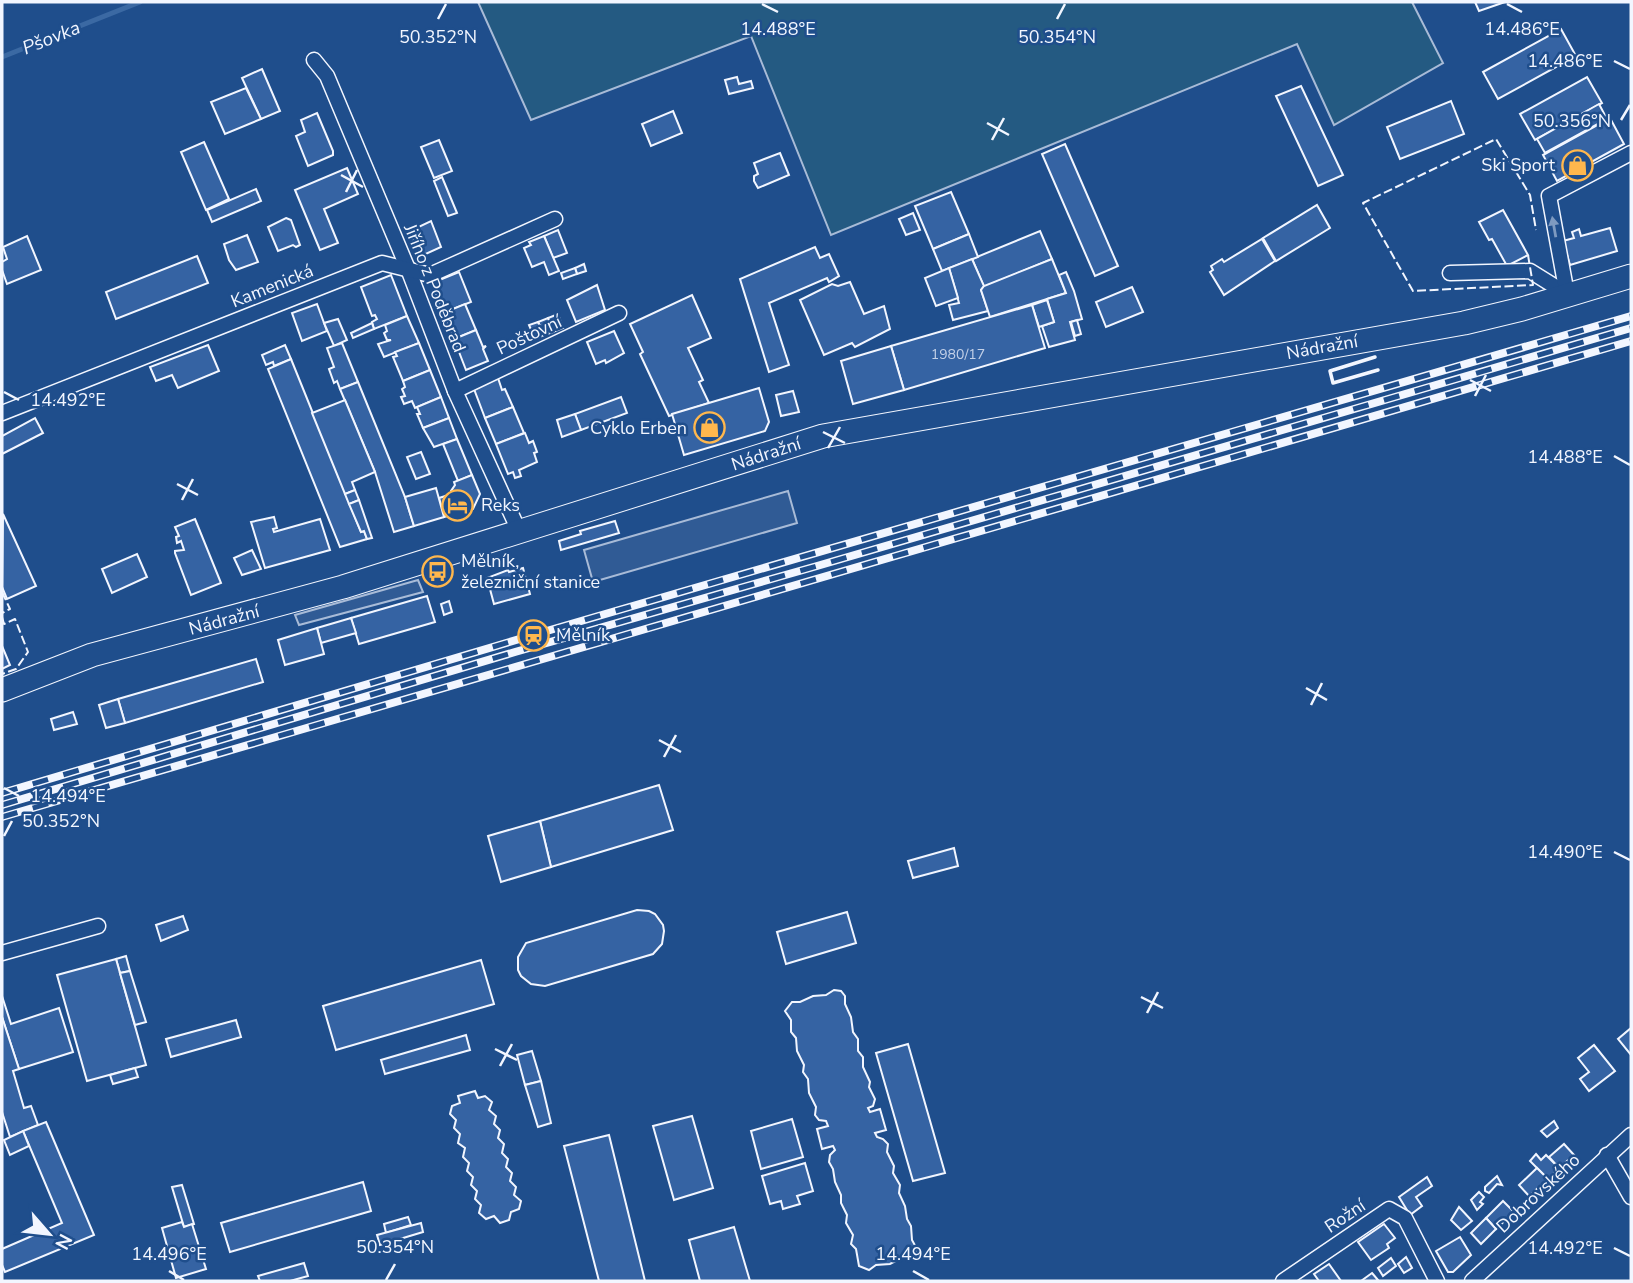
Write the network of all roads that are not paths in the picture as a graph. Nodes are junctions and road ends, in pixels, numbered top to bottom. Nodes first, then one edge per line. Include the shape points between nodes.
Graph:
1 (314, 60) dead end
2 (1631, 153) edge
3 (555, 219) dead end
4 (408, 269) junction
5 (1450, 273) dead end
6 (1631, 276) edge
7 (1567, 294) junction
8 (619, 313) dead end
9 (455, 391) junction
10 (2, 413) edge
11 (519, 531) junction
12 (2, 690) edge
13 (98, 926) dead end
14 (2, 953) edge
15 (1631, 1135) edge
16 (1607, 1155) junction
17 (1631, 1197) edge
18 (1283, 1281) edge
19 (1437, 1281) edge
20 (1472, 1281) edge

1 - 4 street, Jiřího z Poděbrad via 327,76
7 -> 2 street via 1549,197
3 - 4 street, Kamenická via 430,275
4 - 9 street, Jiřího z Poděbrad
4 - 10 street, Kamenická via 382,263
5 - 7 street via 1531,271
6 - 7 main road, Nádražní
7 - 11 main road, Nádražní via 1464,323 823,436
8 - 9 street, Poštovní
9 - 11 street, Jiřího z Poděbrad
11 - 12 main road, Nádražní via 343,587 92,656
13 - 14 street
15 - 16 street, Dobrovského
16 - 17 street
16 - 20 street, Dobrovského
18 - 19 street, Rožní via 1389,1209 1405,1218

